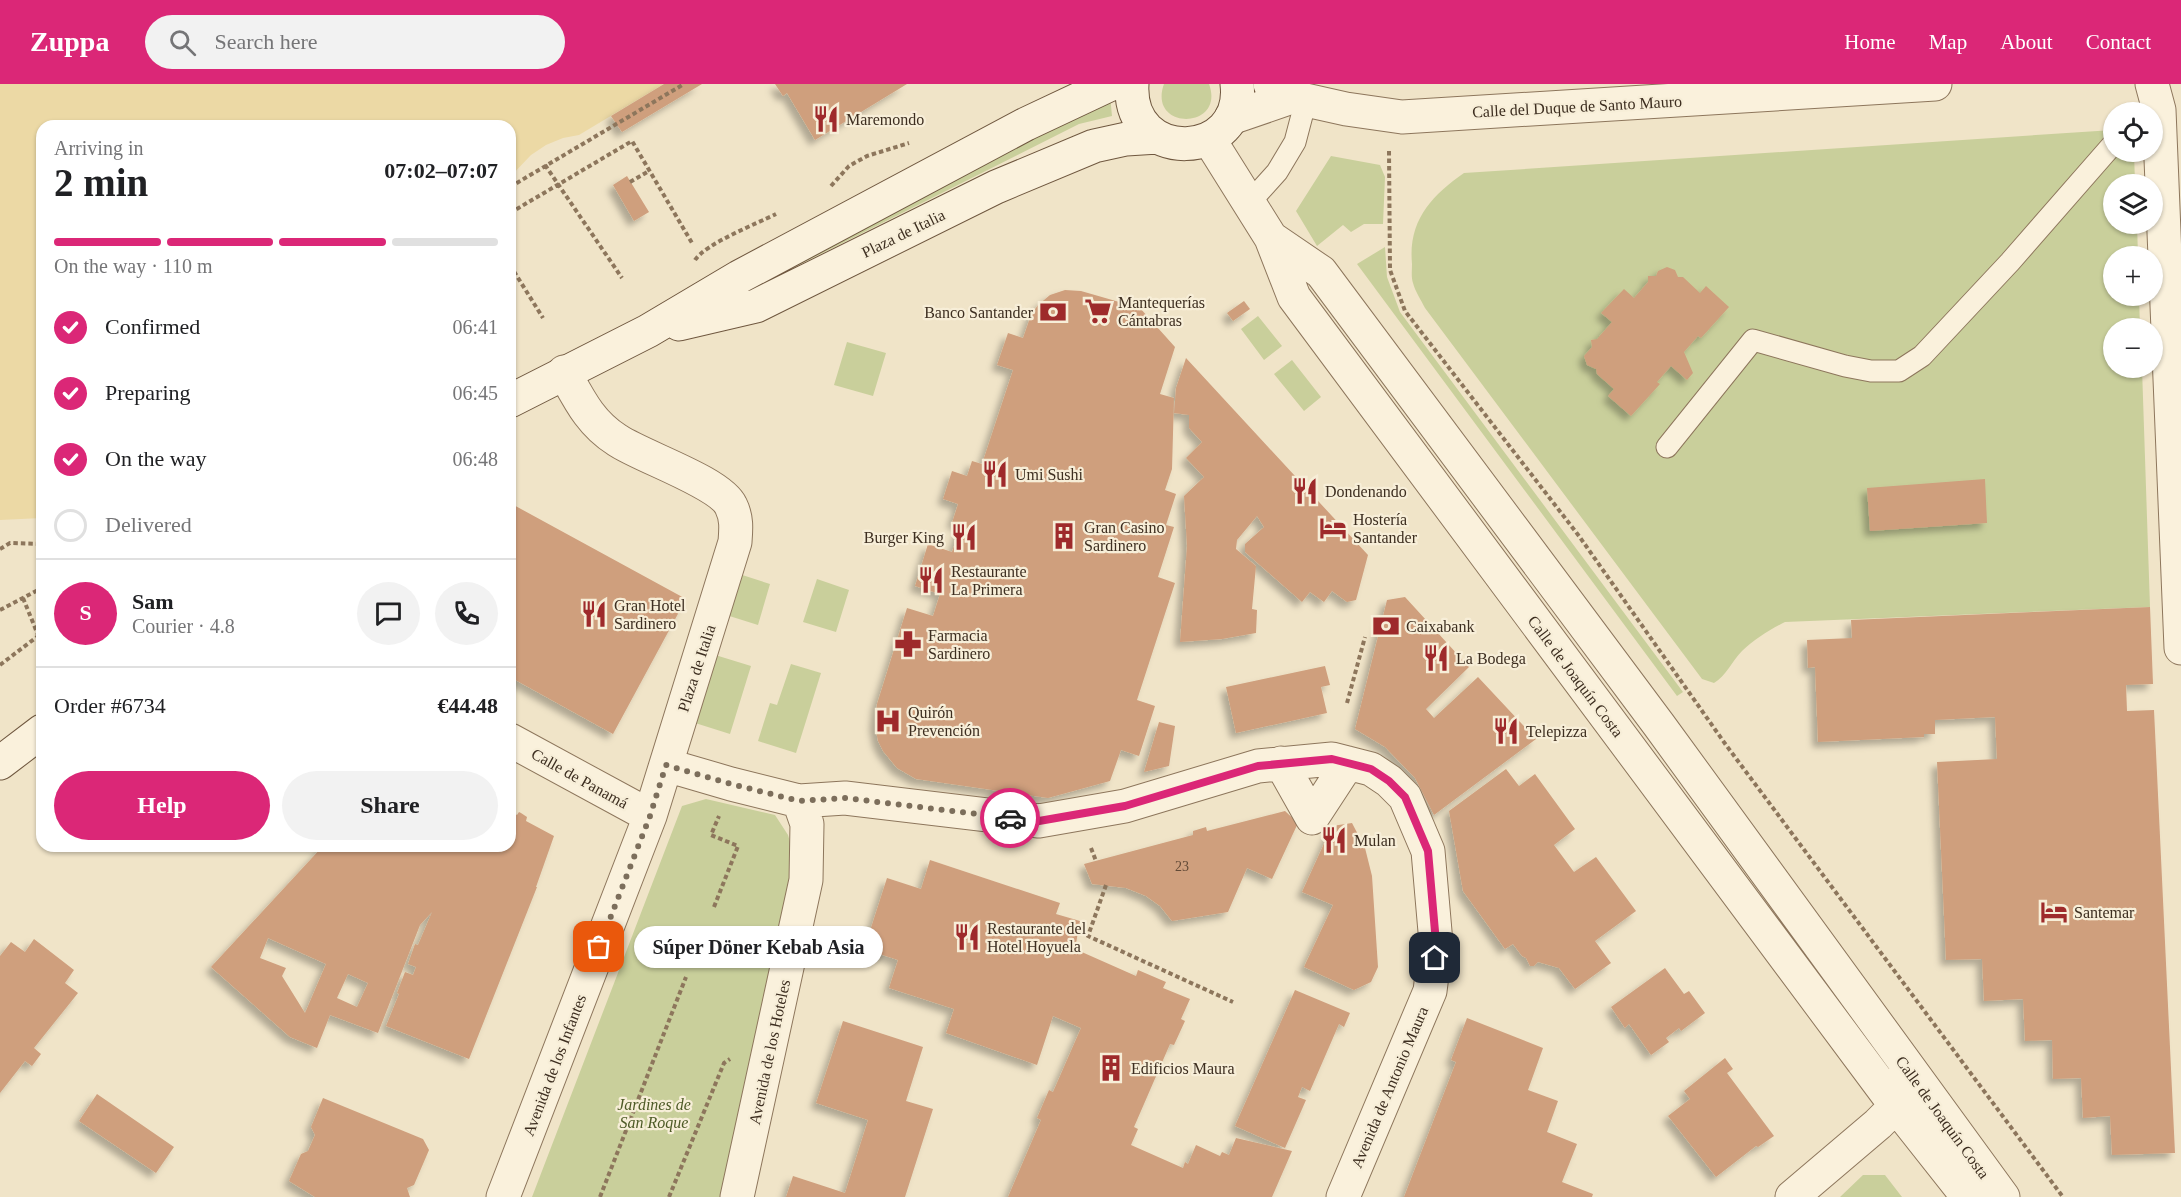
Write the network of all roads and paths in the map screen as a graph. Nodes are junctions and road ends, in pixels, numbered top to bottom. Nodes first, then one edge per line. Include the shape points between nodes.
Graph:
1 (684, 84) edge
2 (1111, 84) edge
3 (1132, 84) edge
4 (1237, 84) edge
5 (1935, 84) edge
6 (1298, 94) edge
7 (1220, 128) junction
8 (1158, 137) junction
9 (2103, 156) edge
10 (2157, 162) edge
11 (1391, 164) dead end
12 (545, 165) junction
13 (649, 171) junction
14 (630, 182) dead end
15 (516, 183) edge
16 (559, 184) junction
17 (1249, 203) junction
18 (516, 209) edge
19 (1271, 238) junction
20 (692, 243) dead end
21 (516, 275) edge
22 (622, 278) dead end
23 (543, 318) dead end
24 (648, 331) junction
25 (564, 372) junction
26 (516, 398) edge
27 (1667, 447) dead end
28 (36, 544) edge
29 (0, 549) edge
30 (36, 591) edge
31 (22, 598) junction
32 (0, 610) edge
33 (36, 626) edge
34 (36, 637) edge
35 (1365, 637) dead end
36 (2181, 648) edge
37 (0, 664) edge
38 (1347, 704) dead end
39 (36, 736) edge
40 (516, 743) edge
41 (0, 763) edge
42 (1348, 763) junction
43 (1281, 764) junction
44 (666, 765) junction
45 (731, 784) junction
46 (799, 801) junction
47 (650, 816) junction
48 (1106, 885) dead end
49 (714, 907) dead end
50 (704, 931) dead end
51 (693, 959) dead end
52 (686, 976) dead end
53 (1233, 1002) dead end
54 (1884, 1037) junction
55 (724, 1063) dead end
56 (1896, 1106) junction
57 (1861, 1138) junction
58 (1925, 1143) junction
59 (1793, 1196) edge
60 (504, 1197) edge
61 (600, 1197) edge
62 (669, 1197) edge
63 (737, 1197) edge
64 (1343, 1197) edge
65 (1968, 1197) edge
66 (2003, 1197) edge
67 (2063, 1197) edge

1 - 12 path
2 - 24 street, Plaza de Italia via 1026,124 739,277
3 - 8 street via 1140,120
4 - 7 street via 1236,104
5 - 6 street, Calle del Duque de Santo Mauro via 1402,117 1346,109
6 - 7 street
6 - 17 lane via 1295,142 1277,172
7 - 8 street, Plaza de Italia via 1197,143 1170,142
7 - 17 street, Calle de Joaquín Costa
8 - 24 street, Plaza de Italia via 1094,146 996,187 756,306
9 - 27 lane via 2010,262 1915,361 1899,371 1870,371 1752,340
10 - 36 street
11 - 67 path via 1390,270 1405,311 1579,536 1726,745
12 - 15 path
12 - 16 path
13 - 14 path
13 - 16 path via 632,141
13 - 20 path
16 - 18 path
16 - 22 path
17 - 19 street, Calle de Joaquín Costa
19 - 54 street, Calle de Joaquín Costa via 1321,272 1659,725
19 - 56 street, Calle de Joaquín Costa via 1294,297
21 - 23 path
24 - 25 street, Plaza de Italia
25 - 26 street, Plaza de Italia
25 - 44 street, Plaza de Italia via 588,415 616,440 708,485 730,504 736,522 735,542
28 - 29 path via 10,543
30 - 31 path
31 - 32 path
31 - 33 path
34 - 37 path
35 - 38 path
39 - 41 street
40 - 47 street, Calle de Panamá
42 - 43 street, Avenida de Antonio Maura via 1332,759
42 - 43 street via 1312,818
42 - 64 street, Avenida de Antonio Maura via 1371,769 1405,797 1428,851 1436,943 1430,991
43 - 46 street, Avenida de Antonio Maura via 1258,766 1125,806 1039,821 845,798
44 - 45 street, Avenida de Antonio Maura
44 - 47 street, Avenida de los Infantes
45 - 46 street, Avenida de Antonio Maura
45 - 49 path via 711,835 738,846
46 - 63 street, Avenida de los Hoteles via 807,824 806,880
47 - 60 street, Avenida de los Infantes
48 - 53 path via 1088,936
50 - 51 path
52 - 61 path
54 - 56 street, Calle de Joaquín Costa via 1896,1075
54 - 66 street, Calle de Joaquín Costa
55 - 62 path
56 - 57 street, Calle de Joaquín Costa
56 - 58 street, Calle de Joaquín Costa
57 - 58 street, Calle de Joaquín Costa
57 - 59 street, Calle de Joaquín Costa
58 - 65 street, Calle de Joaquín Costa

